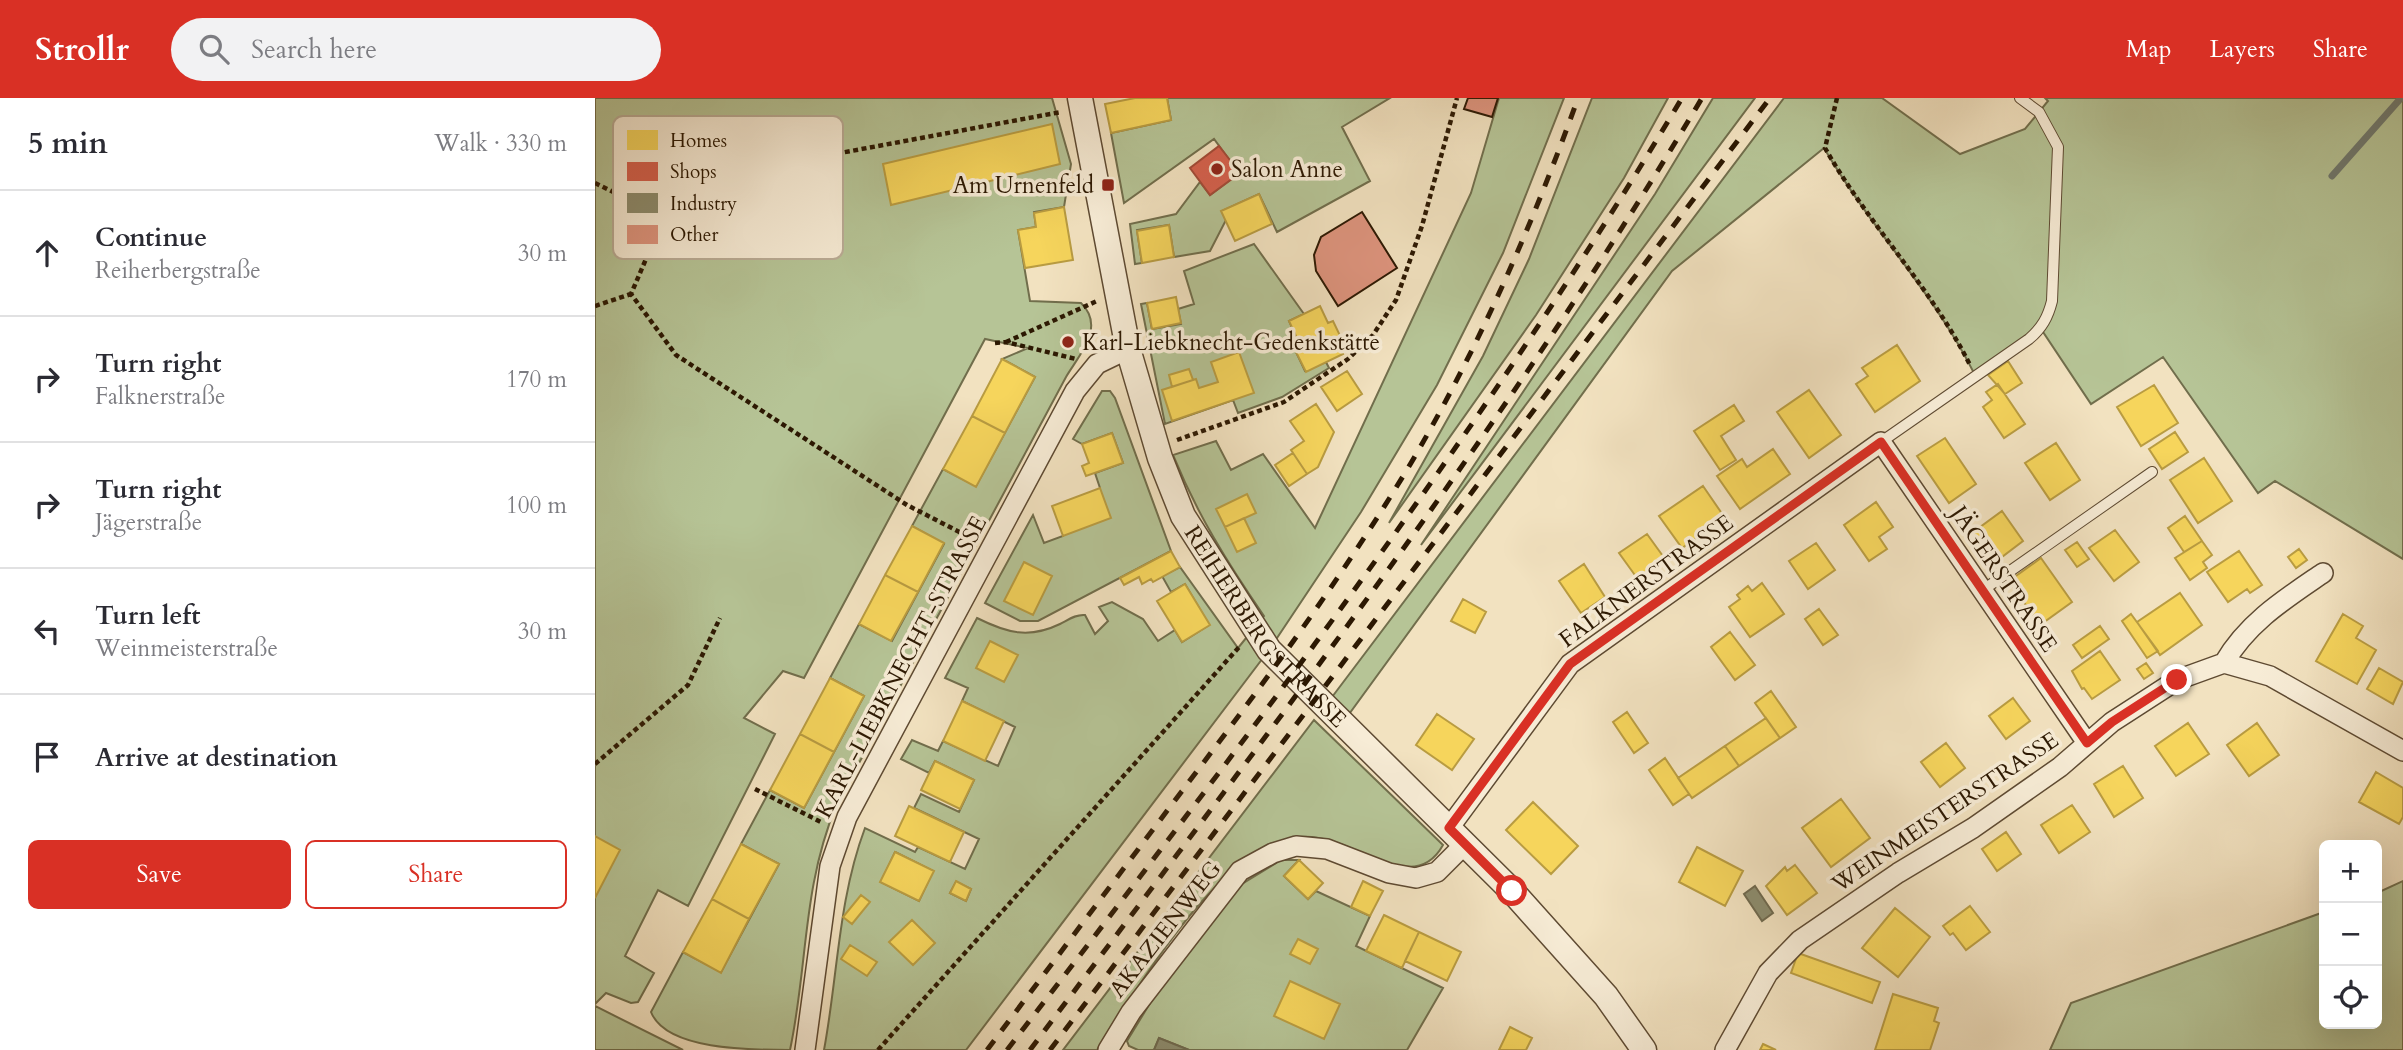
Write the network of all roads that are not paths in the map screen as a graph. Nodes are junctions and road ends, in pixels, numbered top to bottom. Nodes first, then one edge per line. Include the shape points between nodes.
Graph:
1 (2020, 98) edge
2 (1073, 104) edge
3 (1128, 349) junction
4 (1881, 442) junction
5 (2152, 472) dead end
6 (2323, 573) dead end
7 (1983, 590) junction
8 (2224, 663) junction
9 (2087, 743) junction
10 (2403, 751) edge
11 (1457, 836) junction
12 (805, 1050) edge
13 (1108, 1050) edge
14 (1644, 1050) edge
15 (1725, 1050) edge

1 - 4 lane via 2039,112 2058,147 2052,301 2041,329
2 - 3 street, REIHERBERGSTRASSE via 1119,291
3 - 11 street, REIHERBERGSTRASSE via 1183,516 1269,650
3 - 12 street, KARL-LIEBKNECHT-STRASSE via 1097,364 1075,391 841,831 830,866
4 - 7 street, JÄGERSTRASSE
4 - 11 street, FALKNERSTRASSE via 1570,664
5 - 7 lane
6 - 8 street via 2265,613
7 - 9 street, JÄGERSTRASSE
8 - 9 street, WEINMEISTERSTRASSE via 2177,680
8 - 10 street via 2270,676
9 - 15 street, WEINMEISTERSTRASSE via 1973,828 1800,940 1768,973
11 - 13 street, AKAZIENWEG via 1437,872 1416,878 1389,873 1327,849 1296,846 1240,870 1131,1012
11 - 14 street, REIHERBERGSTRASSE via 1606,996

